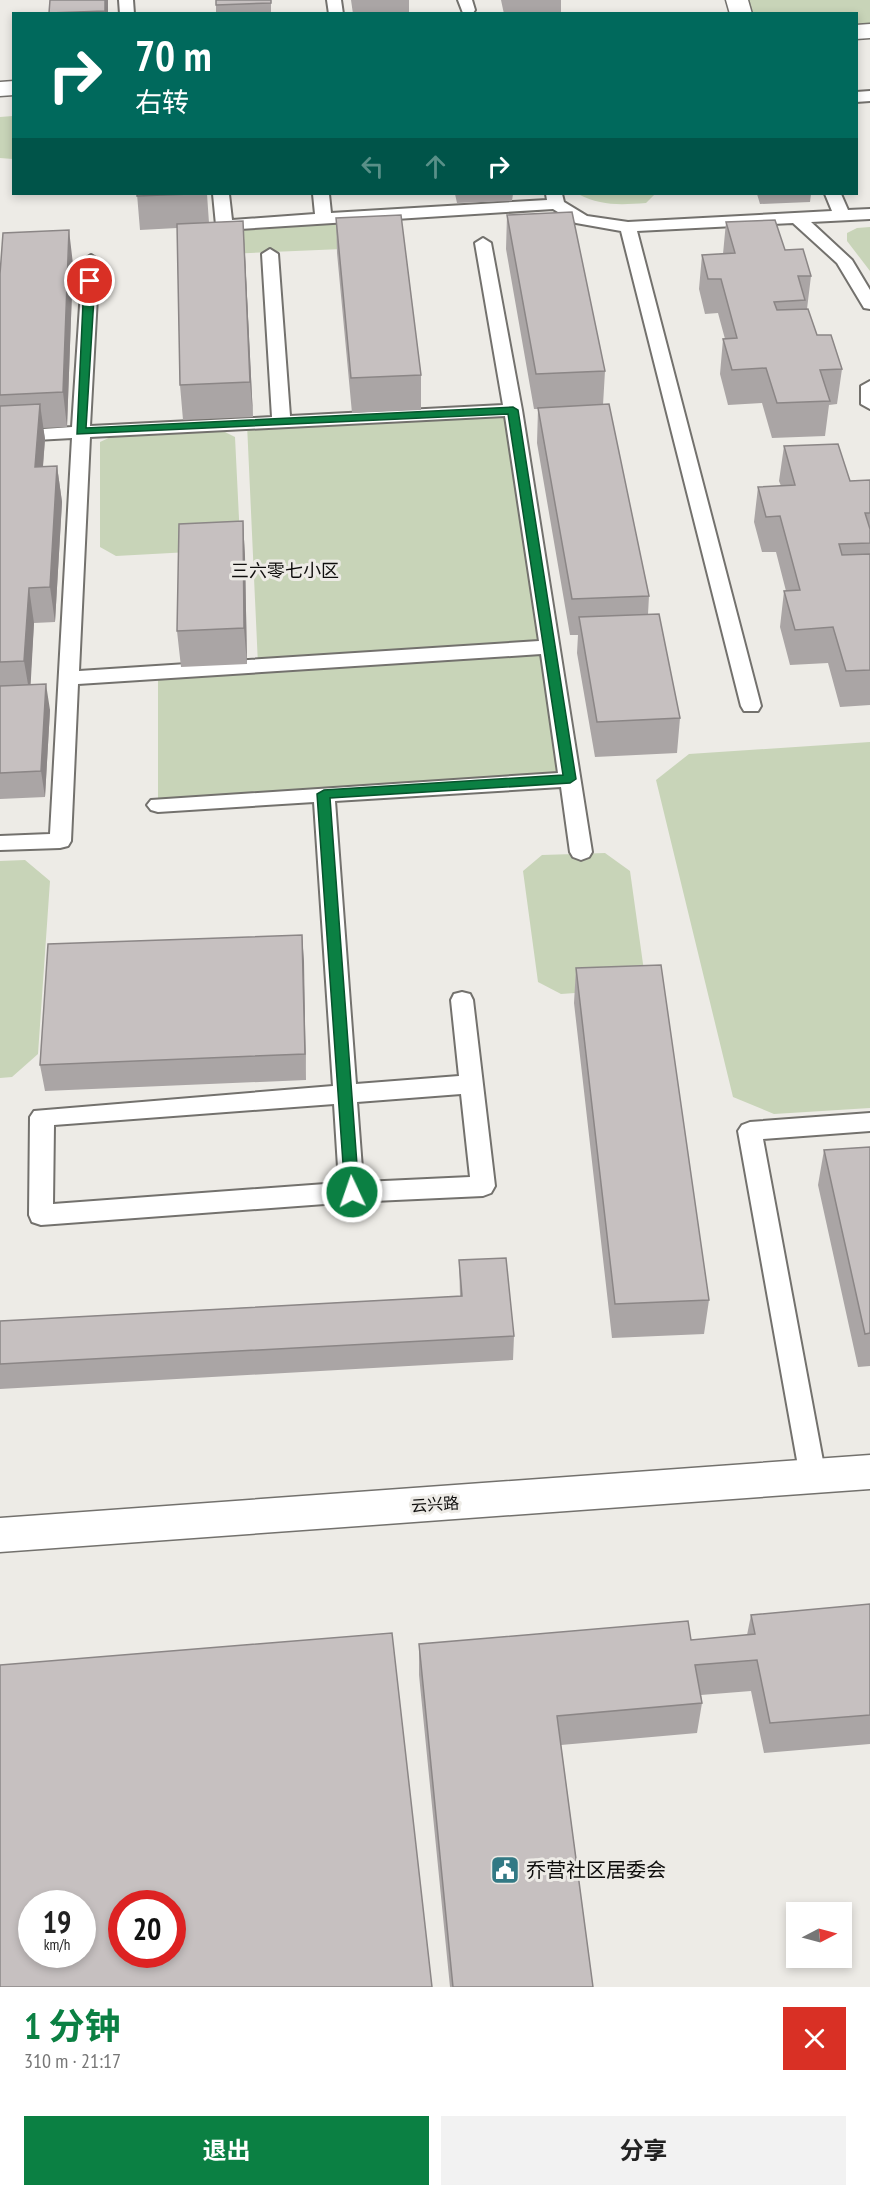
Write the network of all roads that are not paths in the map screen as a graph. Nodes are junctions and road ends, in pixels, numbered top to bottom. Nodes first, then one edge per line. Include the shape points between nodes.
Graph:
1 (221, 195) edge
2 (321, 195) edge
3 (833, 195) edge
4 (555, 199) edge
5 (870, 214) edge
6 (842, 216) junction
7 (797, 218) junction
8 (324, 219) junction
9 (628, 227) junction
10 (483, 243) dead end
11 (270, 254) dead end
12 (91, 260) dead end
13 (870, 304) edge
14 (870, 386) edge
15 (870, 404) edge
16 (513, 410) junction
17 (281, 422) junction
18 (81, 432) junction
19 (0, 437) edge
20 (549, 647) junction
21 (68, 678) junction
22 (751, 706) dead end
23 (570, 779) junction
24 (324, 794) junction
25 (158, 805) dead end
26 (0, 843) edge
27 (581, 852) dead end
28 (462, 1000) dead end
29 (472, 1084) junction
30 (346, 1094) junction
31 (870, 1122) edge
32 (352, 1192) junction
33 (870, 1472) edge
34 (813, 1477) junction
35 (0, 1535) edge

1 - 8 lane via 224,225
2 - 8 lane
3 - 6 lane
4 - 8 lane
4 - 9 lane via 582,220
5 - 6 lane
6 - 7 lane
7 - 9 lane
7 - 13 lane via 844,260
9 - 22 lane
10 - 16 lane
11 - 17 lane
12 - 18 lane
14 - 15 lane
16 - 17 lane
16 - 20 lane
17 - 18 lane
18 - 19 lane
18 - 21 lane
20 - 21 lane
20 - 23 lane
21 - 26 lane via 60,841
23 - 24 lane
23 - 27 lane
24 - 25 lane
24 - 30 lane
28 - 29 lane
29 - 30 lane
29 - 32 lane via 483,1186
30 - 32 lane
30 - 32 lane via 42,1117 41,1215
31 - 34 lane via 750,1131
33 - 34 main road, 云兴路
34 - 35 main road, 云兴路

